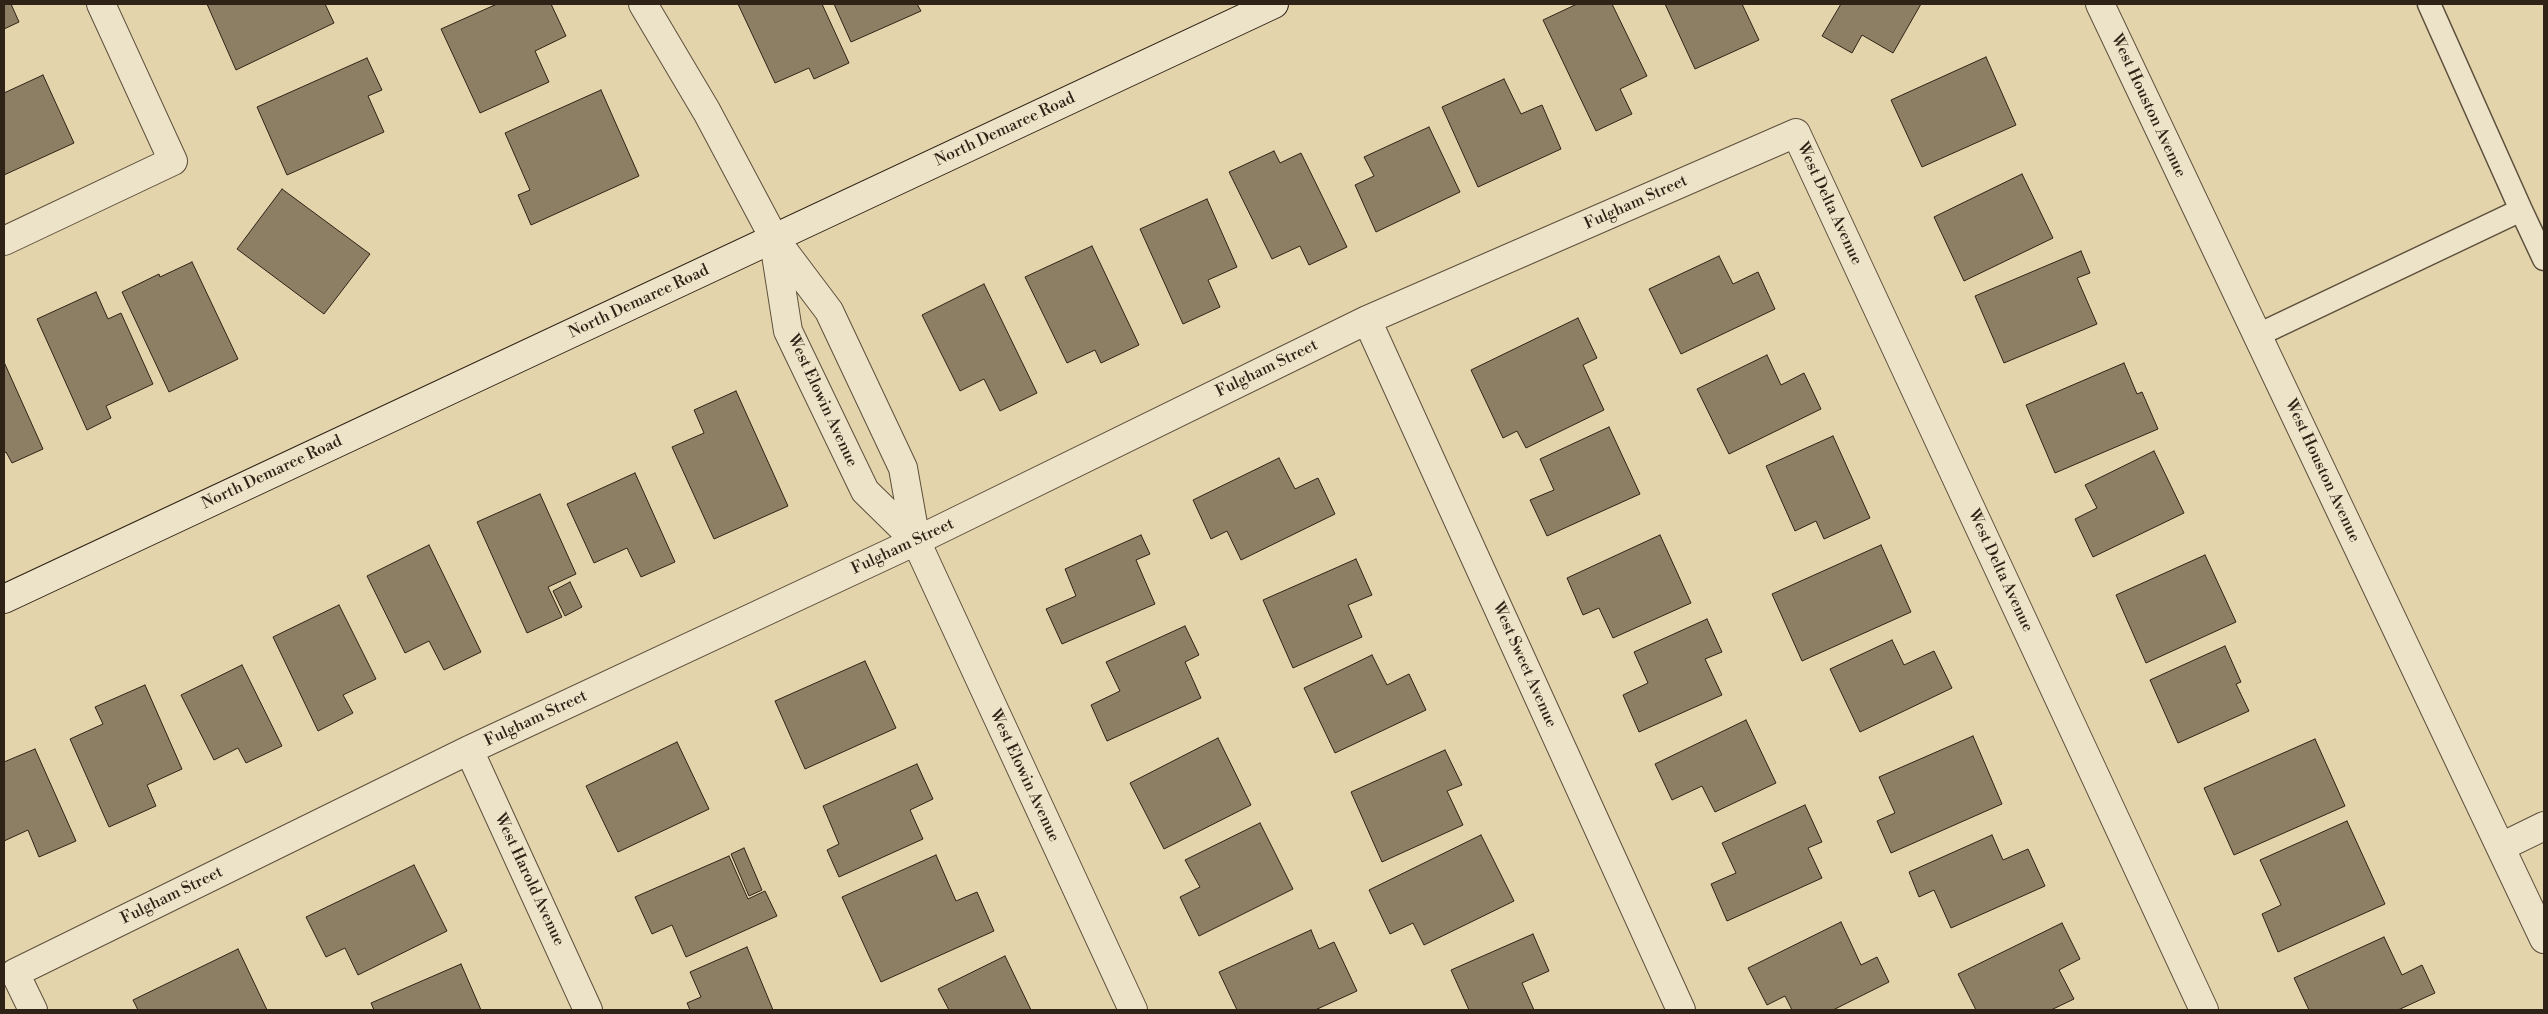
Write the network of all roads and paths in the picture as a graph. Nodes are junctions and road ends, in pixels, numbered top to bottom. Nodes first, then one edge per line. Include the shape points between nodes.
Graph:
1 (101, 4) edge
2 (642, 4) edge
3 (1274, 4) edge
4 (2100, 4) edge
5 (2429, 4) edge
6 (1796, 133) joint
7 (2521, 210) junction
8 (774, 238) junction
9 (4, 241) edge
10 (2544, 259) edge
11 (1367, 320) junction
12 (2258, 335) junction
13 (916, 541) junction
14 (4, 599) edge
15 (469, 750) junction
16 (2544, 826) edge
17 (2501, 847) junction
18 (2544, 939) edge
19 (32, 1010) edge
20 (588, 1010) edge
21 (1133, 1010) edge
22 (1681, 1010) edge
23 (2204, 1010) edge

1 - 9 street via 173,160
2 - 8 street, West Elowin Avenue via 712,120
3 - 8 street, North Demaree Road
4 - 12 street, West Houston Avenue
5 - 7 lane
6 - 11 street, Fulgham Street
6 - 23 street, West Delta Avenue
7 - 10 lane
7 - 12 lane
8 - 13 street, West Elowin Avenue via 834,320 903,468
8 - 13 street, West Elowin Avenue via 788,331 865,491
8 - 14 street, North Demaree Road
11 - 13 street, Fulgham Street
11 - 22 street, West Sweet Avenue
12 - 17 street, West Houston Avenue
13 - 15 street, Fulgham Street
13 - 21 street, West Elowin Avenue
15 - 19 street, Fulgham Street via 15,973
15 - 20 street, West Harold Avenue
16 - 17 street
17 - 18 street, West Houston Avenue

